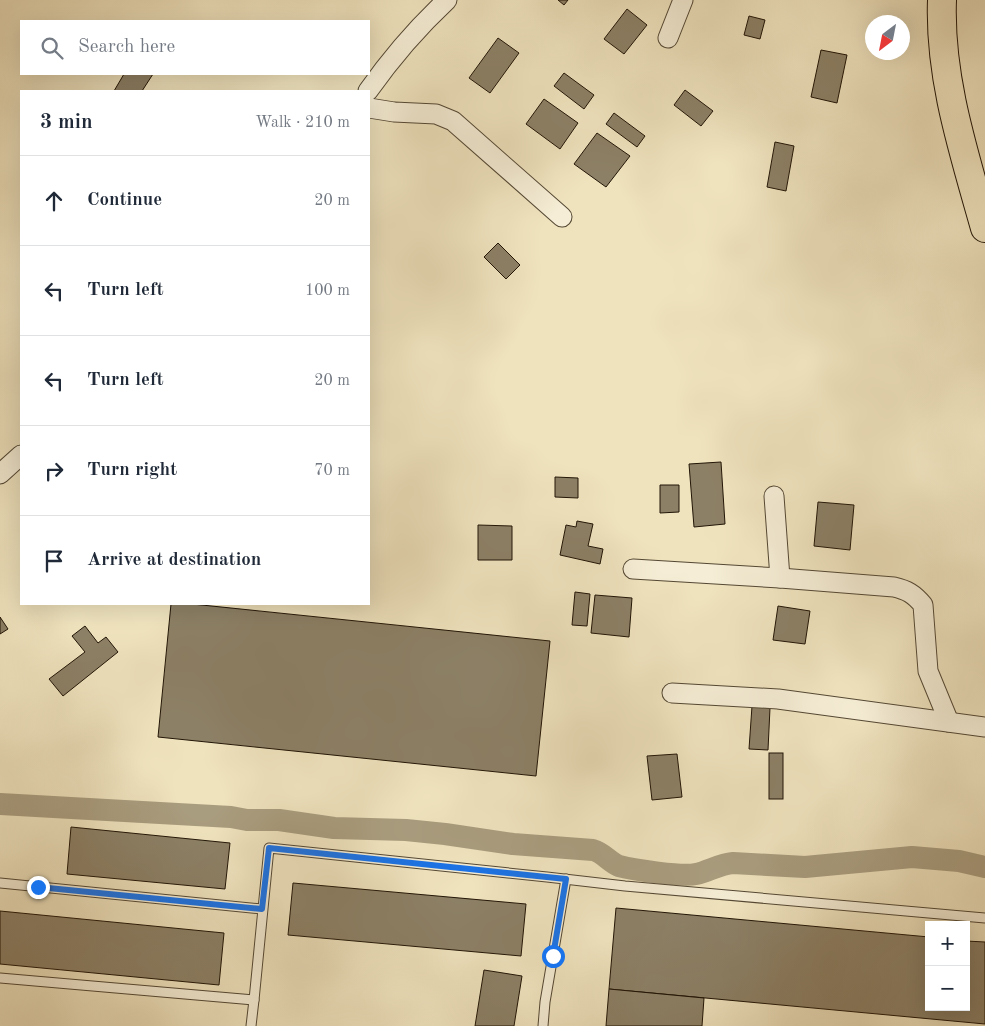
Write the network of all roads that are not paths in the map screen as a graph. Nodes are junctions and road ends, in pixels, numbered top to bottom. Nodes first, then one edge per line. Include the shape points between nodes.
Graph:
1 (447, 0) edge
2 (683, 0) edge
3 (942, 0) edge
4 (668, 38) dead end
5 (369, 90) edge
6 (370, 108) edge
7 (562, 217) dead end
8 (985, 228) edge
9 (20, 455) edge
10 (0, 474) edge
11 (774, 496) dead end
12 (633, 570) dead end
13 (780, 578) junction
14 (672, 693) dead end
15 (949, 722) junction
16 (985, 727) edge
17 (566, 879) junction
18 (0, 883) edge
19 (262, 909) junction
20 (985, 918) edge
21 (0, 978) edge
22 (254, 1000) junction
23 (251, 1026) edge
24 (543, 1026) edge

1 - 5 street via 392,57
2 - 4 street
3 - 8 main road via 943,48 952,106
6 - 7 street via 436,114 453,121
9 - 10 street
11 - 13 street
12 - 13 street
13 - 15 street via 894,587 916,597 923,605 928,672
14 - 15 street via 778,699
15 - 16 street
17 - 19 lane via 269,848
17 - 20 lane
17 - 24 lane
18 - 19 lane
19 - 22 lane
21 - 22 lane
22 - 23 lane

